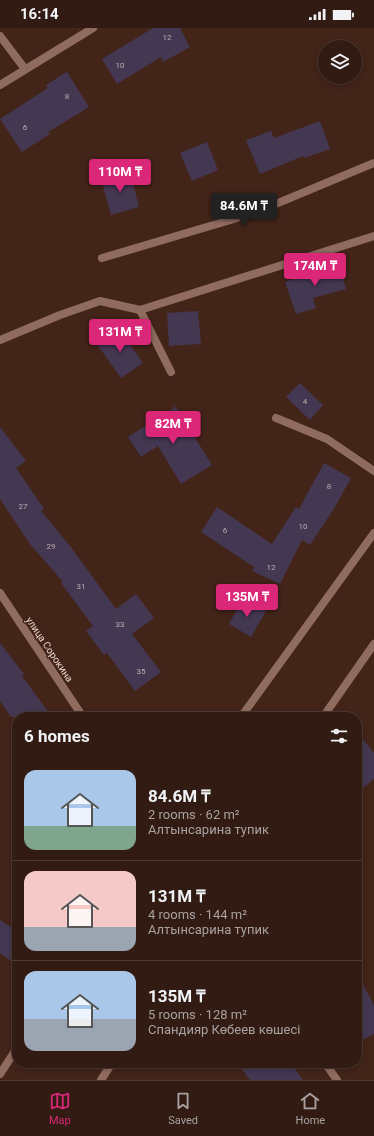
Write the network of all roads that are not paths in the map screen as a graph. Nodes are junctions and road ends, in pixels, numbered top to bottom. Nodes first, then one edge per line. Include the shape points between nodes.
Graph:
1 (93, 28) edge
2 (0, 36) edge
3 (25, 69) junction
4 (0, 84) edge
5 (374, 163) edge
6 (374, 236) edge
7 (102, 258) dead end
8 (140, 310) junction
9 (0, 340) edge
10 (172, 372) dead end
11 (276, 418) dead end
12 (374, 471) edge
13 (374, 533) edge
14 (0, 593) edge
15 (374, 644) edge
16 (80, 712) edge
17 (246, 712) edge
18 (326, 712) edge
19 (12, 1056) edge
20 (109, 1068) edge
21 (329, 1068) edge
22 (0, 1074) edge
23 (101, 1080) edge
24 (337, 1080) edge

1 - 3 street
2 - 3 street
3 - 4 street
5 - 7 street via 254,213
6 - 8 street
8 - 9 street via 100,301
8 - 10 street
11 - 12 street via 327,439
13 - 17 street
14 - 16 street, улица Сорокина
15 - 18 street
19 - 22 street
20 - 23 street
21 - 24 street

